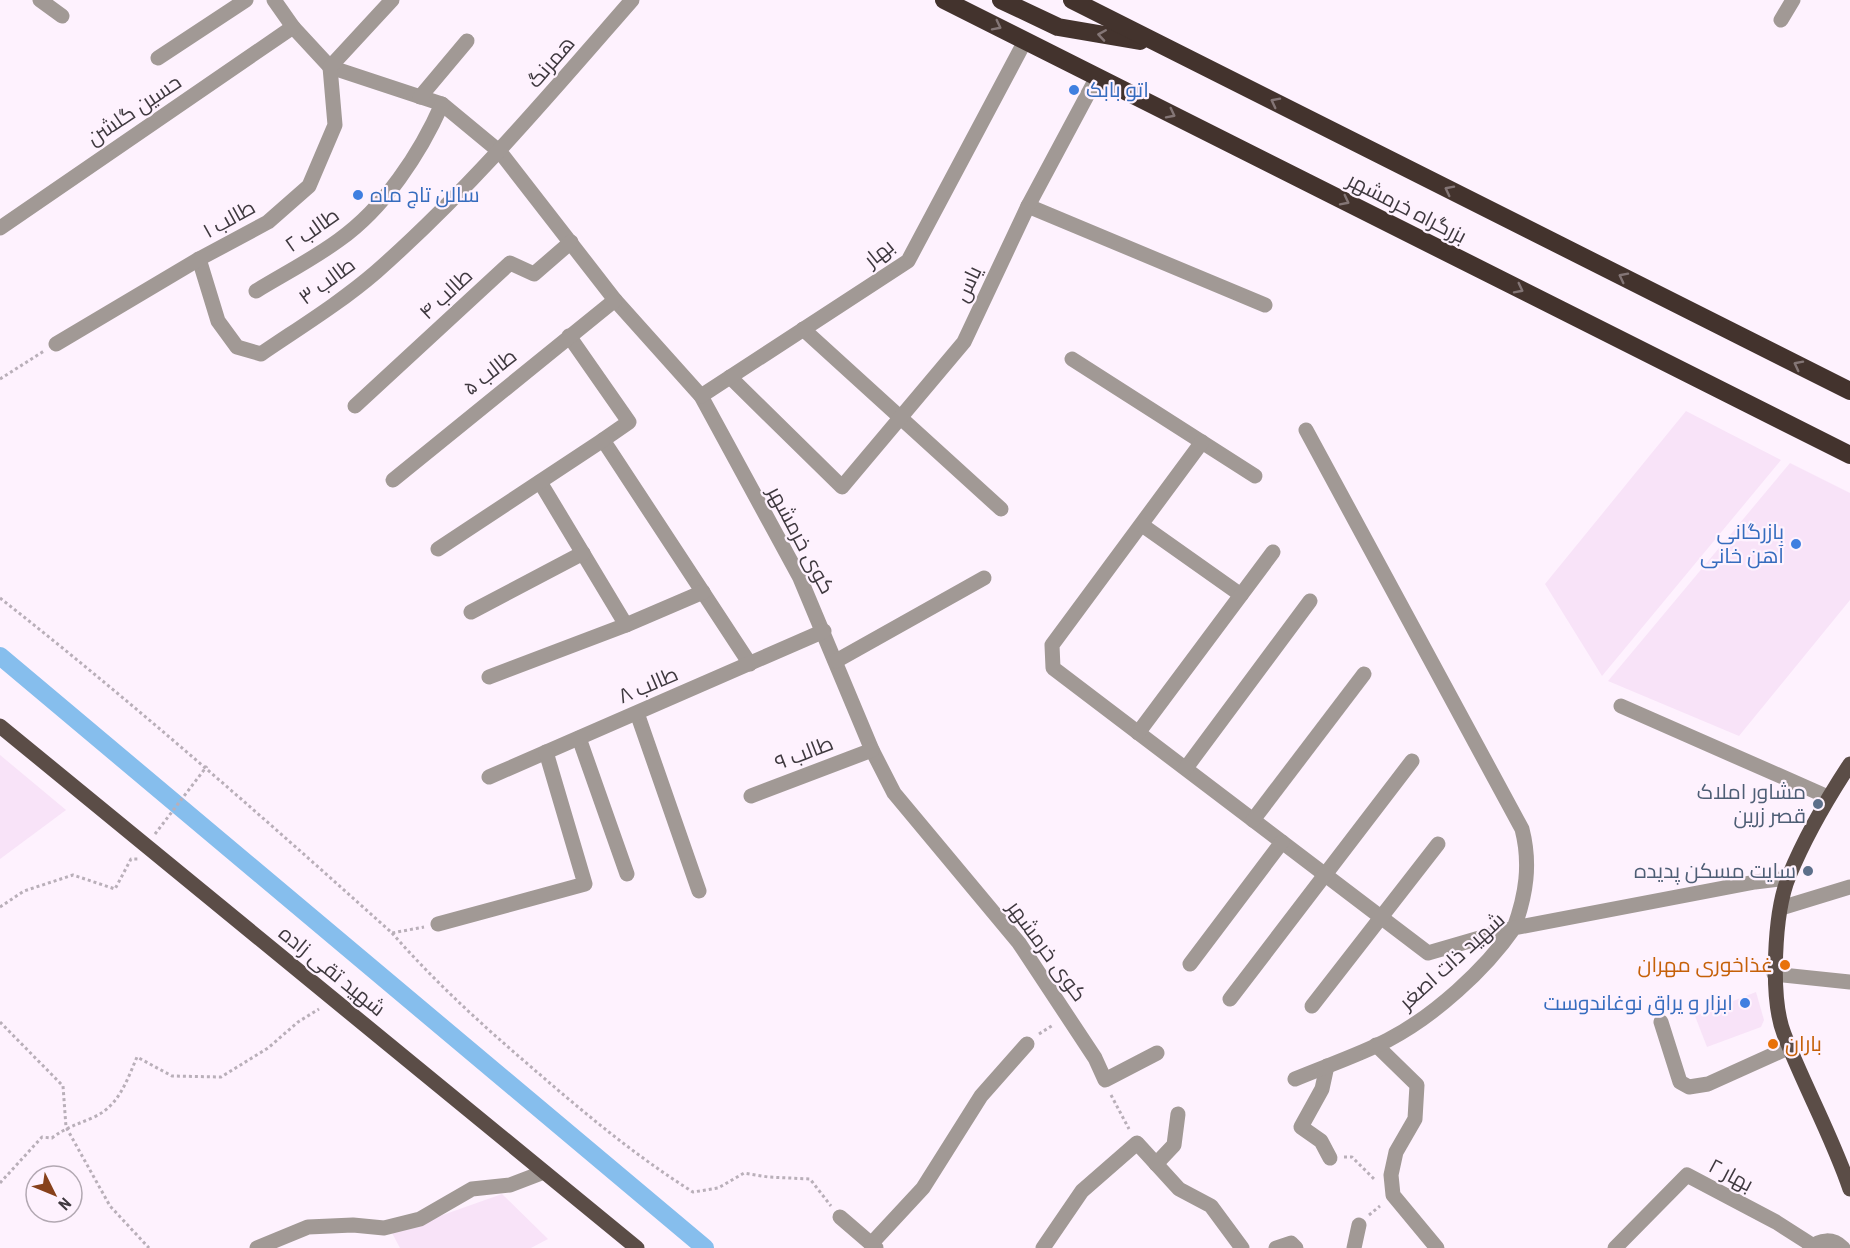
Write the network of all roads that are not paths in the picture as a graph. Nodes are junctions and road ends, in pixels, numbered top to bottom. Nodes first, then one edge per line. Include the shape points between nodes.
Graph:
1 (40, 0) edge
2 (246, 0) edge
3 (274, 0) edge
4 (392, 0) edge
5 (632, 0) edge
6 (1001, 0) edge
7 (1072, 0) edge
8 (1793, 0) edge
9 (953, 2) edge
10 (62, 16) dead end
11 (1781, 20) dead end
12 (293, 27) junction
13 (1025, 40) junction
14 (467, 41) dead end
15 (1160, 44) junction
16 (158, 58) dead end
17 (330, 67) junction
18 (1097, 76) junction
19 (420, 97) junction
20 (442, 104) junction
21 (500, 152) junction
22 (1028, 206) junction
23 (0, 228) edge
24 (572, 242) junction
25 (199, 259) junction
26 (256, 291) dead end
27 (615, 300) junction
28 (1265, 305) dead end
29 (803, 329) junction
30 (569, 336) junction
31 (56, 344) road end
32 (1072, 358) dead end
33 (730, 376) junction
34 (1848, 387) edge
35 (701, 396) junction
36 (355, 406) dead end
37 (901, 418) junction
38 (1306, 430) dead end
39 (603, 440) junction
40 (1202, 442) junction
41 (1850, 455) edge
42 (1255, 476) dead end
43 (393, 480) dead end
44 (540, 482) junction
45 (1001, 508) dead end
46 (1142, 525) junction
47 (438, 549) dead end
48 (1273, 552) dead end
49 (583, 553) junction
50 (984, 578) dead end
51 (703, 592) junction
52 (1241, 595) junction
53 (1310, 601) dead end
54 (471, 612) dead end
55 (626, 625) junction
56 (824, 631) junction
57 (836, 661) junction
58 (750, 663) junction
59 (1364, 674) dead end
60 (489, 677) dead end
61 (1622, 705) dead end
62 (637, 713) junction
63 (0, 726) edge
64 (1138, 733) junction
65 (579, 738) junction
66 (872, 750) junction
67 (546, 752) junction
68 (1412, 761) dead end
69 (1850, 764) edge
70 (1186, 768) junction
71 (489, 777) dead end
72 (751, 796) dead end
73 (1828, 797) junction
74 (1253, 820) junction
75 (1282, 842) junction
76 (1438, 844) dead end
77 (627, 874) dead end
78 (1325, 875) junction
79 (1788, 878) junction
80 (1850, 887) edge
81 (699, 891) dead end
82 (1781, 908) junction
83 (1380, 917) junction
84 (438, 924) road end
85 (1514, 928) junction
86 (1190, 964) dead end
87 (1774, 974) junction
88 (1850, 982) edge
89 (1230, 999) dead end
90 (1312, 1006) dead end
91 (1661, 1022) dead end
92 (1027, 1044) road end
93 (1376, 1045) junction
94 (1790, 1047) junction
95 (1157, 1053) dead end
96 (1327, 1066) junction
97 (1295, 1079) dead end
98 (1178, 1113) dead end
99 (1330, 1158) road end
100 (1156, 1164) junction
101 (1846, 1164) edge
102 (544, 1172) junction
103 (1850, 1189) edge
104 (840, 1217) road end
105 (1359, 1224) road end
106 (267, 1246) edge
107 (874, 1246) edge
108 (1431, 1246) edge
109 (1811, 1247) edge
110 (637, 1248) edge
111 (1043, 1248) edge
112 (1242, 1248) edge
113 (1276, 1248) edge
114 (1296, 1248) edge
115 (1354, 1248) edge
116 (1615, 1248) edge
117 (1843, 1248) edge

1 - 10 street
2 - 16 street
3 - 12 street, کوی خرمشهر
4 - 17 street
5 - 21 street, همرنگ
15 -> 6 highway via 1058,27
7 - 15 highway, بزرگراه خرمشهر
8 - 11 street
9 -> 13 highway, بزرگراه خرمشهر
12 - 17 street, کوی خرمشهر
12 - 23 street, حسین گلشن
13 - 18 highway, بزرگراه خرمشهر
13 - 29 street, بهار via 908,261
14 - 19 street
34 -> 15 highway, بزرگراه خرمشهر
17 - 19 street, کوی خرمشهر
17 - 25 street, طالب ۱ via 335,125 309,186 268,222
18 - 22 street, یاس
18 -> 41 highway, بزرگراه خرمشهر
19 - 20 street, کوی خرمشهر
20 - 21 street, کوی خرمشهر
20 - 26 street, طالب ۲ via 404,170 356,226 340,240
21 - 24 street, کوی خرمشهر
21 - 25 street, طالب ۳ via 375,273 261,354 237,347 218,321
22 - 28 street
22 - 37 street, یاس via 964,342
24 - 27 street, کوی خرمشهر
24 - 36 street, طالب ۴ via 534,274 510,263
25 - 31 street, طالب ۱
27 - 30 street, طالب ۵
27 - 35 street, کوی خرمشهر
29 - 33 street, بهار
29 - 37 street
30 - 39 street via 629,422
30 - 43 street, طالب ۵
32 - 40 street
33 - 35 street, بهار
33 - 37 street, یاس via 842,487
35 - 56 street, کوی خرمشهر via 800,578
37 - 45 street
38 - 85 street via 1522,830 1527,848 1526,886
39 - 44 street
39 - 51 street
40 - 42 street
40 - 46 street
44 - 47 street
44 - 49 street
46 - 52 street
46 - 64 street via 1052,645 1053,668
48 - 52 street
49 - 54 street
49 - 55 street
50 - 57 street
51 - 55 street
51 - 58 street
52 - 64 street
53 - 70 street
55 - 60 street
56 - 57 street, کوی خرمشهر
56 - 58 street, طالب ۸
57 - 66 street, کوی خرمشهر
58 - 62 street, طالب ۸
59 - 74 street
61 - 73 street
62 - 65 street, طالب ۸
62 - 81 street
63 - 102 main road, شهید تقی زاده
64 - 70 street
65 - 67 street, طالب ۸
65 - 77 street
66 - 72 street, طالب ۹
66 - 95 street, کوی خرمشهر via 894,794 1019,943 1095,1058 1105,1080
67 - 71 street, طالب ۸
67 - 84 street via 585,884
68 - 78 street
69 - 73 main road
70 - 74 street
73 - 79 main road
74 - 75 street
75 - 78 street
75 - 86 street
76 - 83 street
78 - 83 street
78 - 89 street
79 - 82 main road
79 - 85 street, شهید ذات اصغر
80 - 82 street
82 - 87 main road
83 - 85 street via 1428,953
83 - 90 street
85 - 93 street, شهید ذات اصغر via 1499,950 1462,985 1420,1020
87 - 88 street
87 - 94 main road via 1775,995
91 - 94 street via 1680,1082 1689,1087 1708,1084
92 - 107 street via 981,1096 923,1188
93 - 96 street, شهید ذات اصغر
93 - 108 street via 1417,1085 1415,1119 1396,1152 1391,1175 1393,1195
94 - 101 main road
96 - 97 street, شهید ذات اصغر
96 - 99 street via 1322,1089 1300,1127 1321,1141
98 - 100 street via 1174,1145
100 - 111 street via 1137,1143 1082,1191
100 - 112 street via 1179,1189 1211,1206
101 - 103 main road
102 - 106 street via 510,1185 472,1189 420,1219 384,1228 308,1227
102 - 110 main road, شهید تقی زاده
104 - 107 street
105 - 115 street
109 - 116 street, بهار ۲ via 1776,1222 1687,1175
109 - 117 street via 1825,1240
113 - 114 street via 1292,1243

